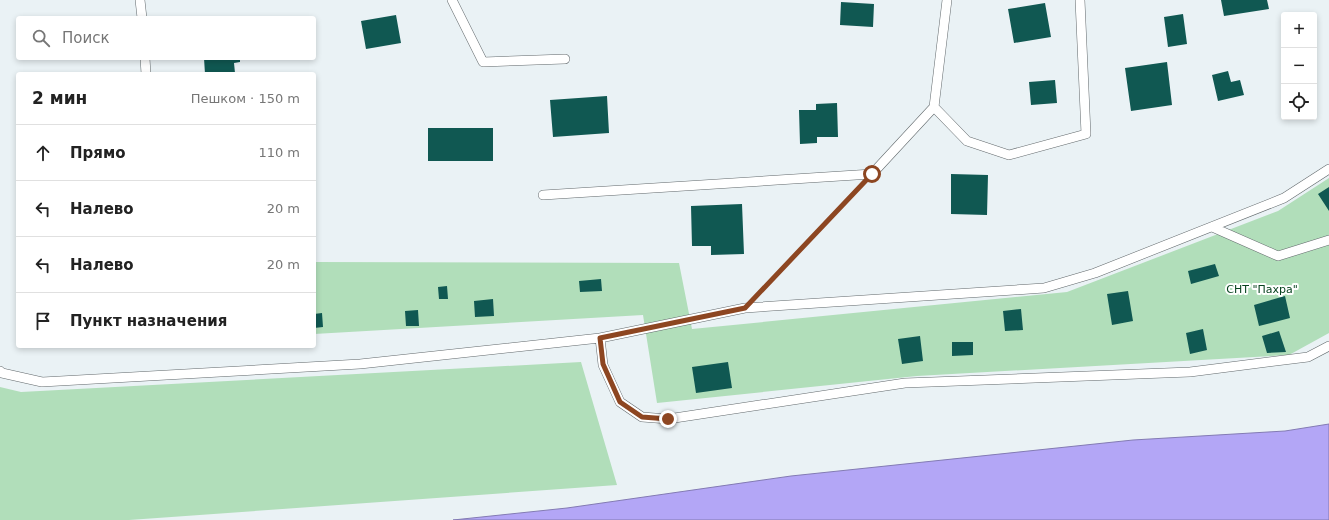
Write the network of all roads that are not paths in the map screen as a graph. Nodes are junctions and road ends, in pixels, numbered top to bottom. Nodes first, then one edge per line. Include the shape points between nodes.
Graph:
1 (140, 0) edge
2 (452, 0) edge
3 (946, 0) edge
4 (1080, 0) edge
5 (142, 16) edge
6 (565, 59) dead end
7 (145, 60) edge
8 (146, 72) edge
9 (934, 107) junction
10 (1329, 169) edge
11 (544, 195) dead end
12 (1212, 227) junction
13 (1329, 240) edge
14 (600, 338) junction
15 (1329, 346) edge
16 (0, 371) edge

1 - 5 lane
2 - 6 lane via 483,62
3 - 9 lane
4 - 9 lane via 1086,134 1009,155 967,142
7 - 8 lane
9 - 11 lane via 872,174
10 - 12 lane via 1284,198
12 - 13 lane via 1278,256
12 - 14 lane via 1095,273 1044,288 745,308
14 - 15 lane via 603,364 620,402 642,417 668,419 905,383 1190,372 1308,357
14 - 16 lane via 360,364 50,382

